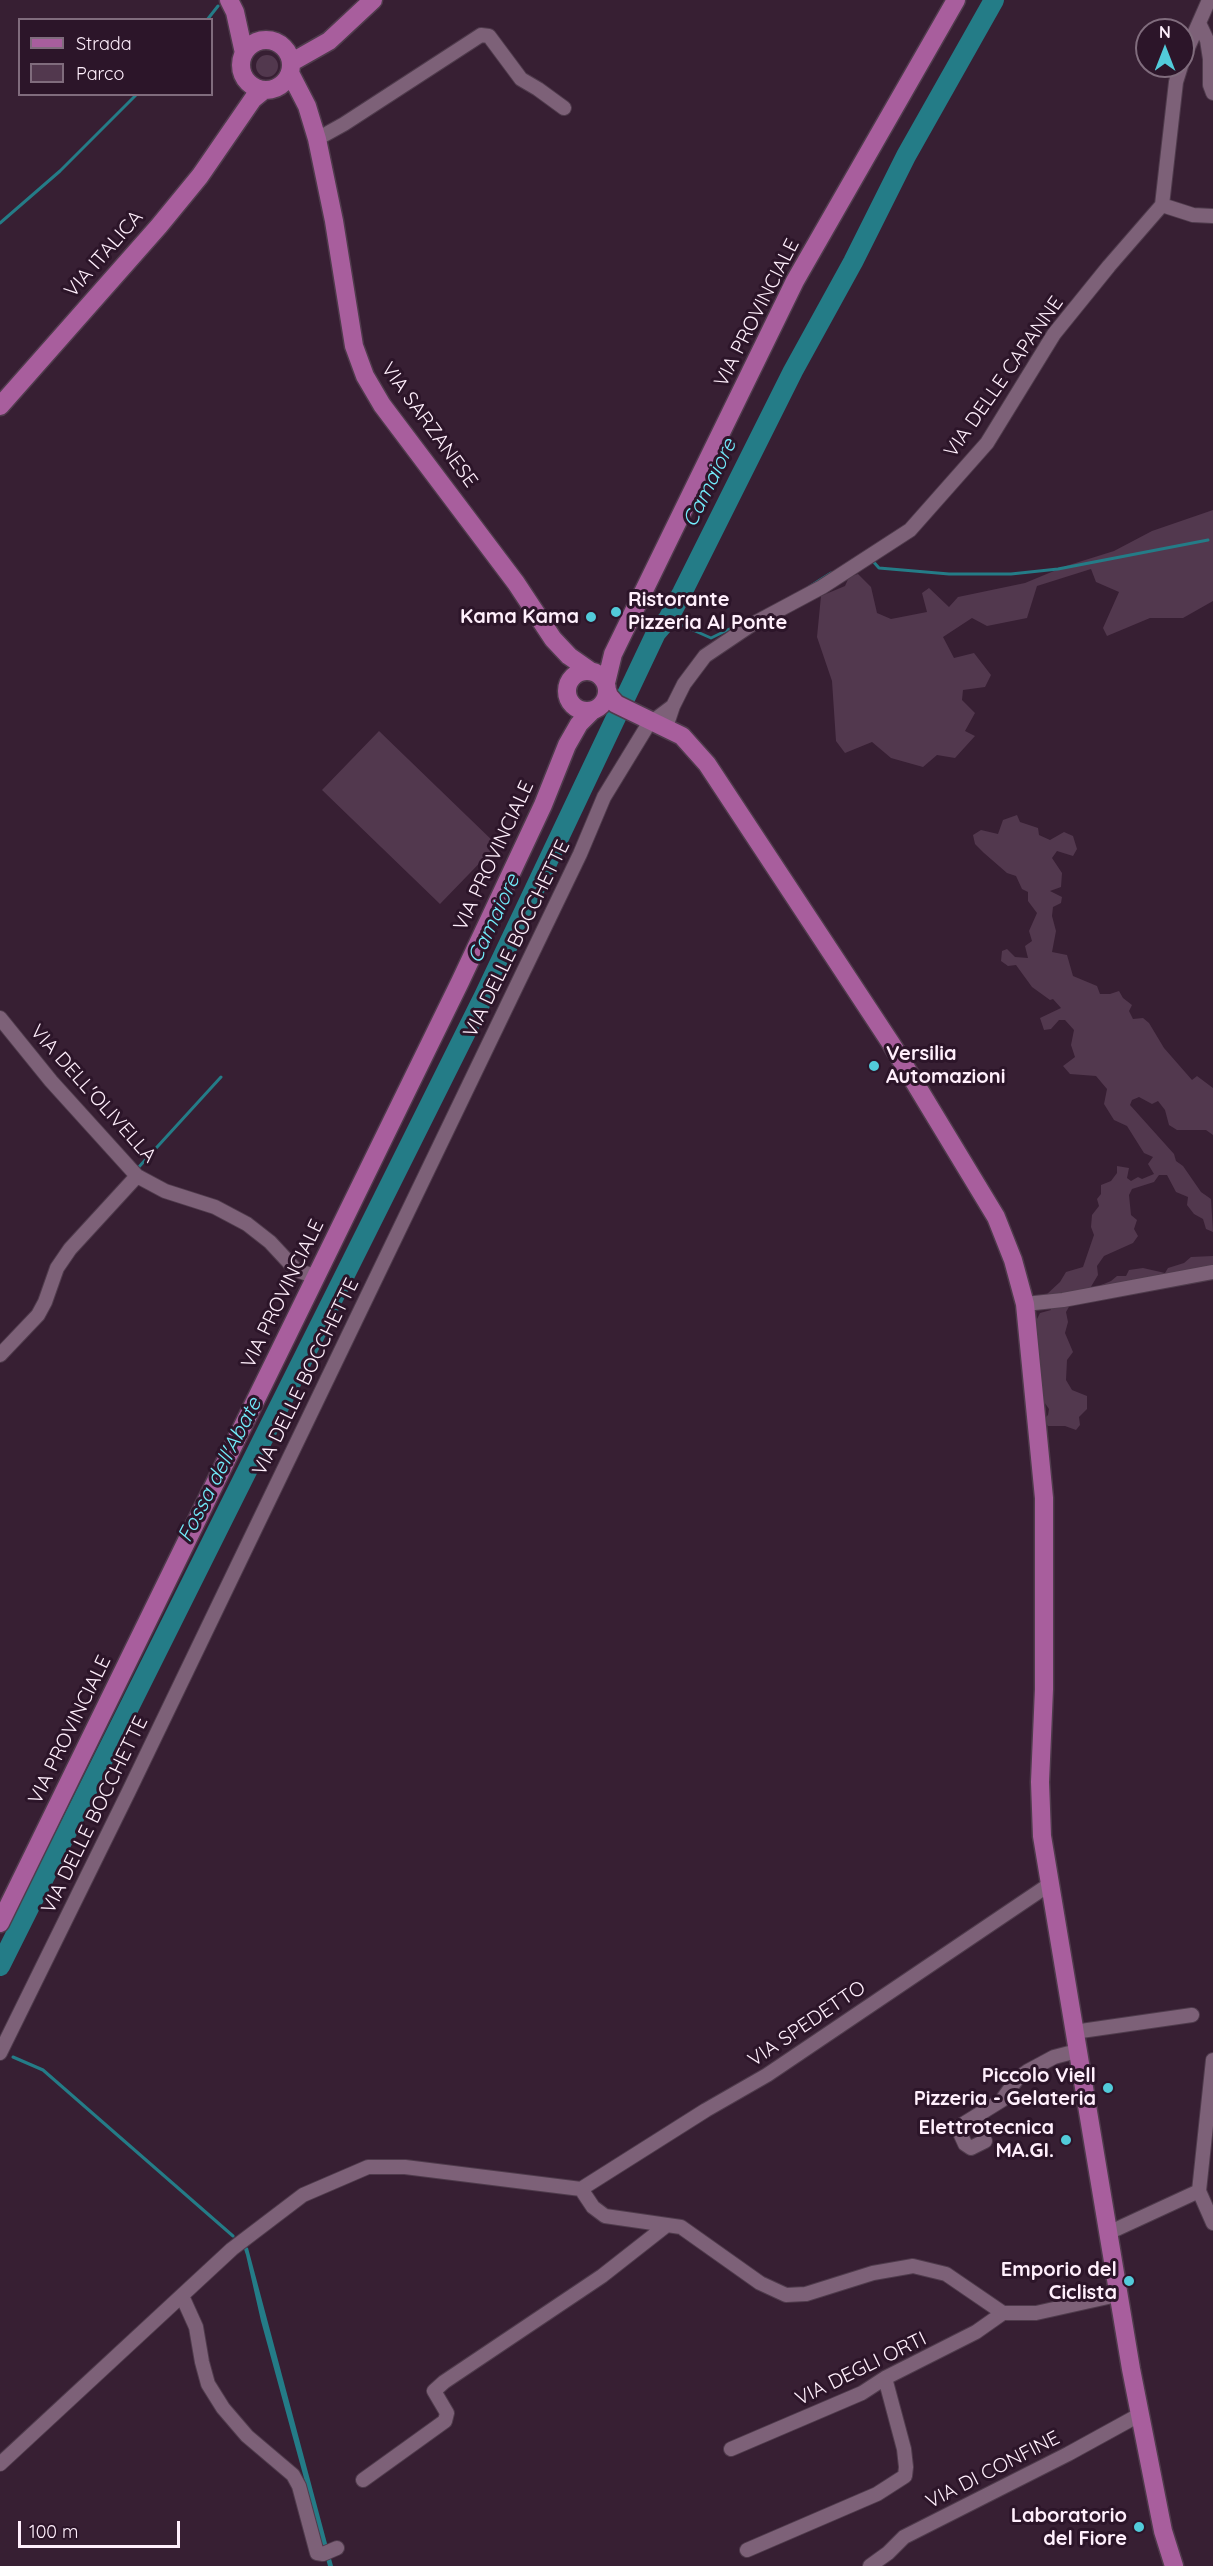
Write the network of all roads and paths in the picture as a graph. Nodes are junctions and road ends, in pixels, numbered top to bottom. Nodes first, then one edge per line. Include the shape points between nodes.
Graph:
1 (373, 0) edge
2 (956, 0) edge
3 (1209, 0) edge
4 (232, 6) edge
5 (352, 19) junction
6 (1199, 22) junction
7 (1195, 31) edge
8 (263, 40) junction
9 (283, 45) junction
10 (244, 53) junction
11 (291, 68) junction
12 (244, 77) junction
13 (1177, 78) edge
14 (268, 90) junction
15 (1213, 93) edge
16 (307, 106) junction
17 (564, 108) dead end
18 (234, 126) junction
19 (317, 139) junction
20 (1162, 205) junction
21 (1213, 216) edge
22 (0, 406) edge
23 (553, 639) junction
24 (600, 691) junction
25 (568, 692) junction
26 (655, 722) junction
27 (567, 745) junction
28 (0, 1018) edge
29 (137, 1176) junction
30 (1213, 1272) edge
31 (317, 1277) junction
32 (1025, 1304) junction
33 (0, 1355) edge
34 (1050, 1884) junction
35 (0, 1923) edge
36 (1192, 2015) dead end
37 (1074, 2032) junction
38 (1077, 2051) junction
39 (0, 2053) edge
40 (1213, 2060) edge
41 (1211, 2090) edge
42 (985, 2141) dead end
43 (581, 2189) junction
44 (1199, 2191) junction
45 (1213, 2223) edge
46 (667, 2225) junction
47 (1108, 2233) junction
48 (1117, 2295) junction
49 (182, 2296) junction
50 (1003, 2313) junction
51 (885, 2378) junction
52 (1139, 2415) junction
53 (731, 2449) dead end
54 (0, 2464) edge
55 (363, 2480) dead end
56 (747, 2550) dead end
57 (330, 2551) dead end
58 (870, 2566) edge
59 (1174, 2566) edge

1 - 5 main road
2 - 24 main road, VIA PROVINCIALE via 795,281 614,654
3 - 6 street
4 - 8 main road
4 - 10 main road
5 - 9 main road via 318,40
5 - 11 main road
6 - 7 street
6 - 15 street via 1207,40
8 - 9 main road
8 - 10 main road
9 - 11 main road via 289,52
10 - 12 main road
11 - 14 main road via 283,84
11 - 16 main road, VIA SARZANESE
12 - 14 main road via 252,86
12 - 18 main road, VIA ITALICA
13 - 20 street
14 - 16 main road via 288,93
14 - 18 main road, VIA ITALICA via 253,99
16 - 19 main road, VIA SARZANESE
17 - 19 street via 521,79 489,36 481,35
18 - 22 main road, VIA ITALICA via 159,226
19 - 23 main road, VIA SARZANESE via 354,346 365,376 382,405
20 - 21 street via 1193,215
20 - 26 street, VIA DELLE CAPANNE via 1054,334 987,443 925,516 877,553 705,656 673,706
23 - 24 main road, VIA SARZANESE
23 - 25 main road, VIA SARZANESE
24 - 25 main road via 573,676
24 - 25 main road via 580,710
24 - 26 main road
24 - 27 main road, VIA PROVINCIALE
25 - 27 main road, VIA PROVINCIALE via 571,723
26 - 32 main road via 682,736 703,759 892,1045 996,1217
26 - 39 street, VIA DELLE BOCCHETTE via 604,797 580,854
27 - 31 main road, VIA PROVINCIALE via 465,972
28 - 29 street, VIA DELL'OLIVELLA
29 - 31 street, VIA DELL'OLIVELLA via 247,1224 296,1270
29 - 33 street via 70,1249 57,1268 38,1315
30 - 32 street
31 - 35 main road, VIA PROVINCIALE
32 - 34 main road via 1044,1498 1040,1782 1042,1836
34 - 37 main road
34 - 43 street, VIA SPEDETTO via 767,2075
36 - 37 street
37 - 38 main road
38 - 42 street via 1054,2057 1028,2071 1002,2100 960,2126 965,2144 971,2148
38 - 47 main road
40 - 41 street
41 - 44 street
43 - 46 street via 605,2216
43 - 49 street via 405,2167 368,2167 303,2195 232,2249
44 - 45 street
44 - 47 street
46 - 50 street via 681,2227 760,2283 786,2295 806,2294 873,2273 913,2266 946,2274
46 - 55 street via 602,2276 444,2382 434,2391 447,2413 446,2421
47 - 48 main road
48 - 50 street via 1036,2313
48 - 52 main road
49 - 54 street
49 - 57 street via 196,2327 208,2384 222,2408 247,2436 292,2475 299,2486 316,2553
50 - 51 street, VIA DEGLI ORTI via 939,2353
51 - 53 street, VIA DEGLI ORTI via 862,2393
51 - 56 street via 904,2449 905,2476 878,2494
52 - 58 street, VIA DI CONFINE via 904,2536
52 - 59 main road

